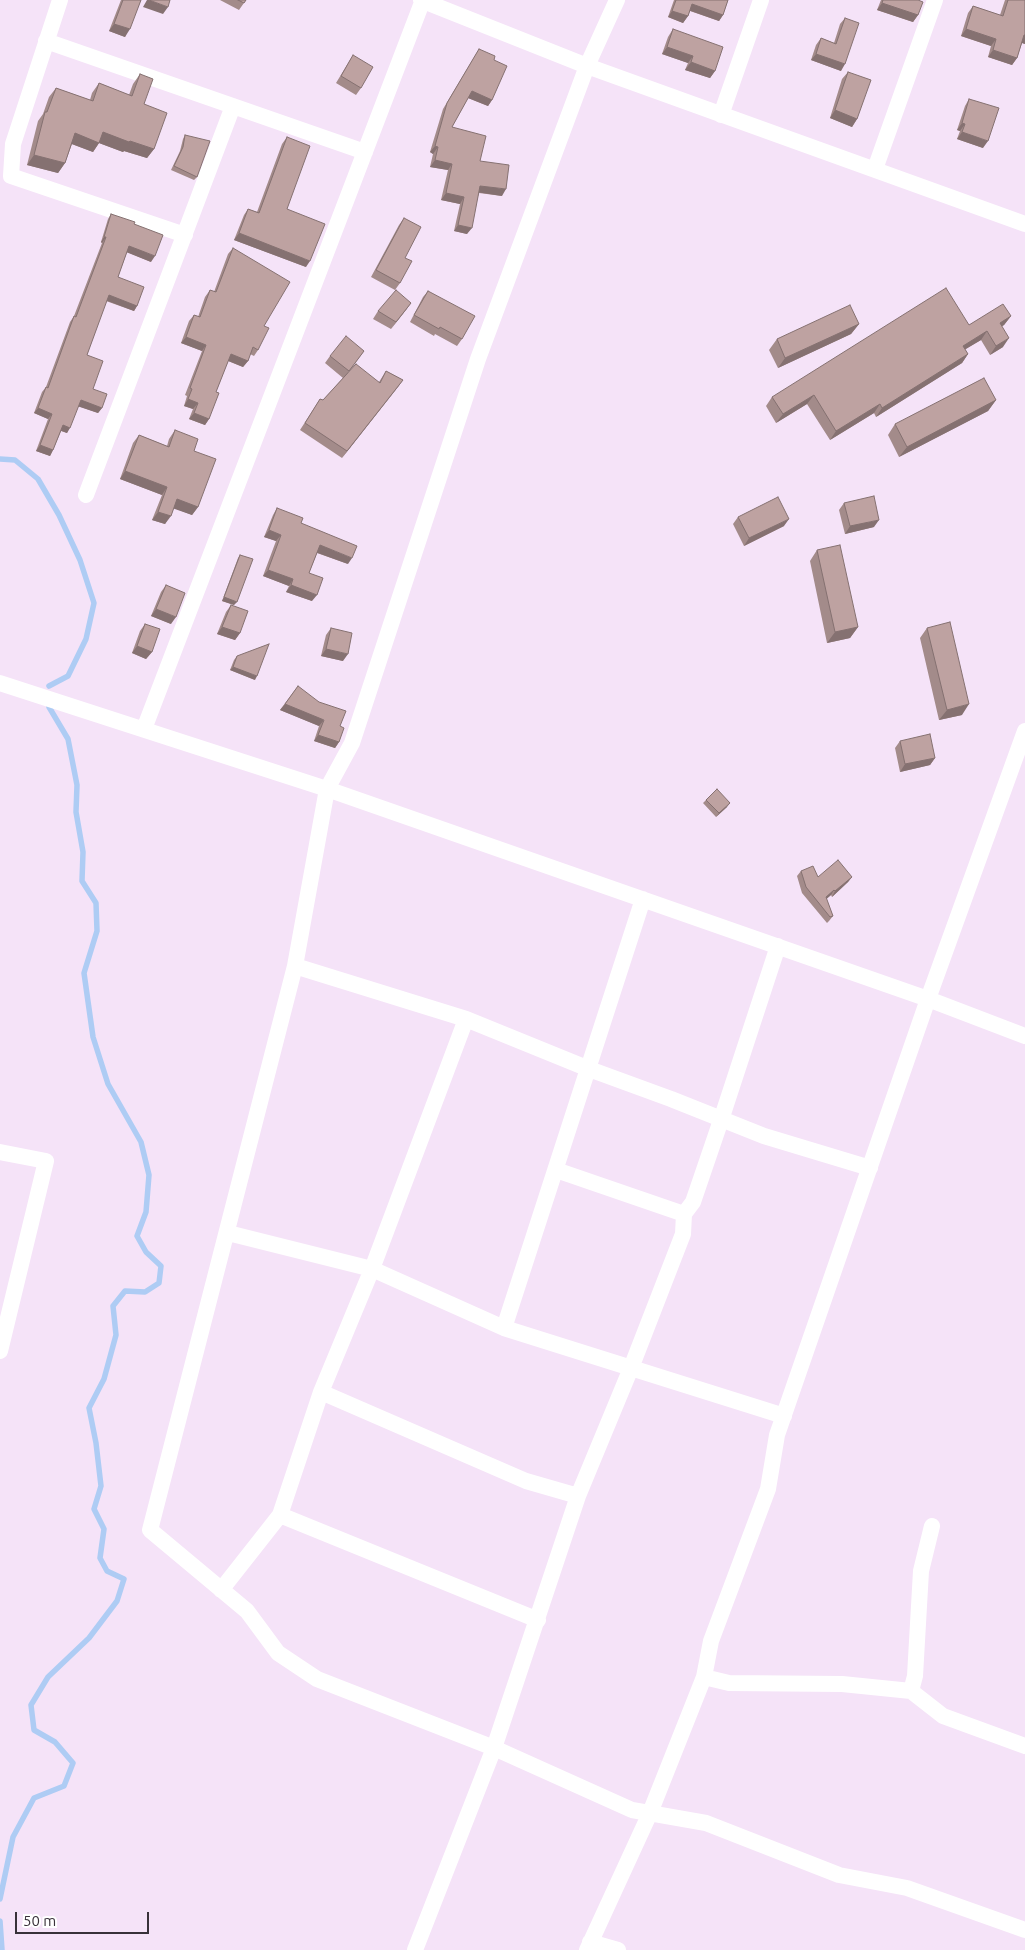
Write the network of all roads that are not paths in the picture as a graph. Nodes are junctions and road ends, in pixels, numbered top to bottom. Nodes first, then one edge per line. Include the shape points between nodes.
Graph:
1 (60, 0) edge
2 (422, 0) edge
3 (617, 0) edge
4 (761, 0) edge
5 (935, 0) edge
6 (46, 41) junction
7 (587, 66) junction
8 (233, 106) junction
9 (721, 115) junction
10 (6, 143) edge
11 (364, 152) junction
12 (875, 169) junction
13 (1024, 222) edge
14 (185, 235) junction
15 (86, 495) dead end
16 (0, 682) edge
17 (144, 730) junction
18 (1025, 731) edge
19 (327, 789) junction
20 (643, 899) junction
21 (778, 946) junction
22 (296, 966) junction
23 (928, 999) junction
24 (466, 1019) junction
25 (1025, 1036) edge
26 (589, 1069) junction
27 (721, 1120) junction
28 (0, 1152) edge
29 (870, 1168) junction
30 (556, 1170) junction
31 (684, 1214) junction
32 (228, 1233) junction
33 (372, 1269) junction
34 (504, 1328) junction
35 (0, 1350) edge
36 (631, 1368) junction
37 (321, 1392) junction
38 (784, 1416) junction
39 (578, 1496) junction
40 (280, 1516) junction
41 (932, 1526) dead end
42 (221, 1590) junction
43 (538, 1620) junction
44 (704, 1677) junction
45 (911, 1691) junction
46 (1025, 1746) edge
47 (494, 1748) junction
48 (650, 1813) junction
49 (1025, 1930) edge
50 (589, 1946) edge
51 (415, 1950) edge
52 (618, 1950) edge

1 - 6 street
2 - 7 street
2 - 11 street
3 - 7 street
4 - 9 street
5 - 12 street
6 - 8 street
6 - 10 street
7 - 9 street
7 - 19 street via 478,359 352,743
8 - 11 street
8 - 14 street
9 - 12 street
10 - 14 street via 11,176
11 - 17 street
12 - 13 street
14 - 15 street
16 - 17 street
17 - 19 street
18 - 23 street
19 - 20 street
19 - 22 street
20 - 21 street
20 - 26 street
21 - 23 street
21 - 27 street
22 - 24 street
22 - 32 street
23 - 25 street
23 - 29 street
24 - 26 street
24 - 33 street
26 - 27 street
26 - 30 street
27 - 29 street
27 - 31 street via 693,1202
28 - 35 street via 46,1161
29 - 38 street
30 - 31 street
30 - 34 street
31 - 36 street via 683,1234
32 - 33 street
32 - 42 street via 150,1530
33 - 34 street
33 - 37 street
34 - 36 street
36 - 38 street
36 - 39 street
37 - 39 street via 526,1481
37 - 40 street
38 - 44 street via 777,1435 768,1490 711,1641
39 - 43 street
40 - 42 street
40 - 43 street
41 - 45 street via 921,1571 915,1676
42 - 47 street via 247,1611 278,1653 317,1679
43 - 47 street
44 - 45 street via 729,1683 842,1684
44 - 48 street
45 - 46 street via 943,1716
47 - 48 street via 632,1810
47 - 51 street
48 - 49 street via 706,1823 839,1875 908,1888
48 - 50 street
50 - 52 street

